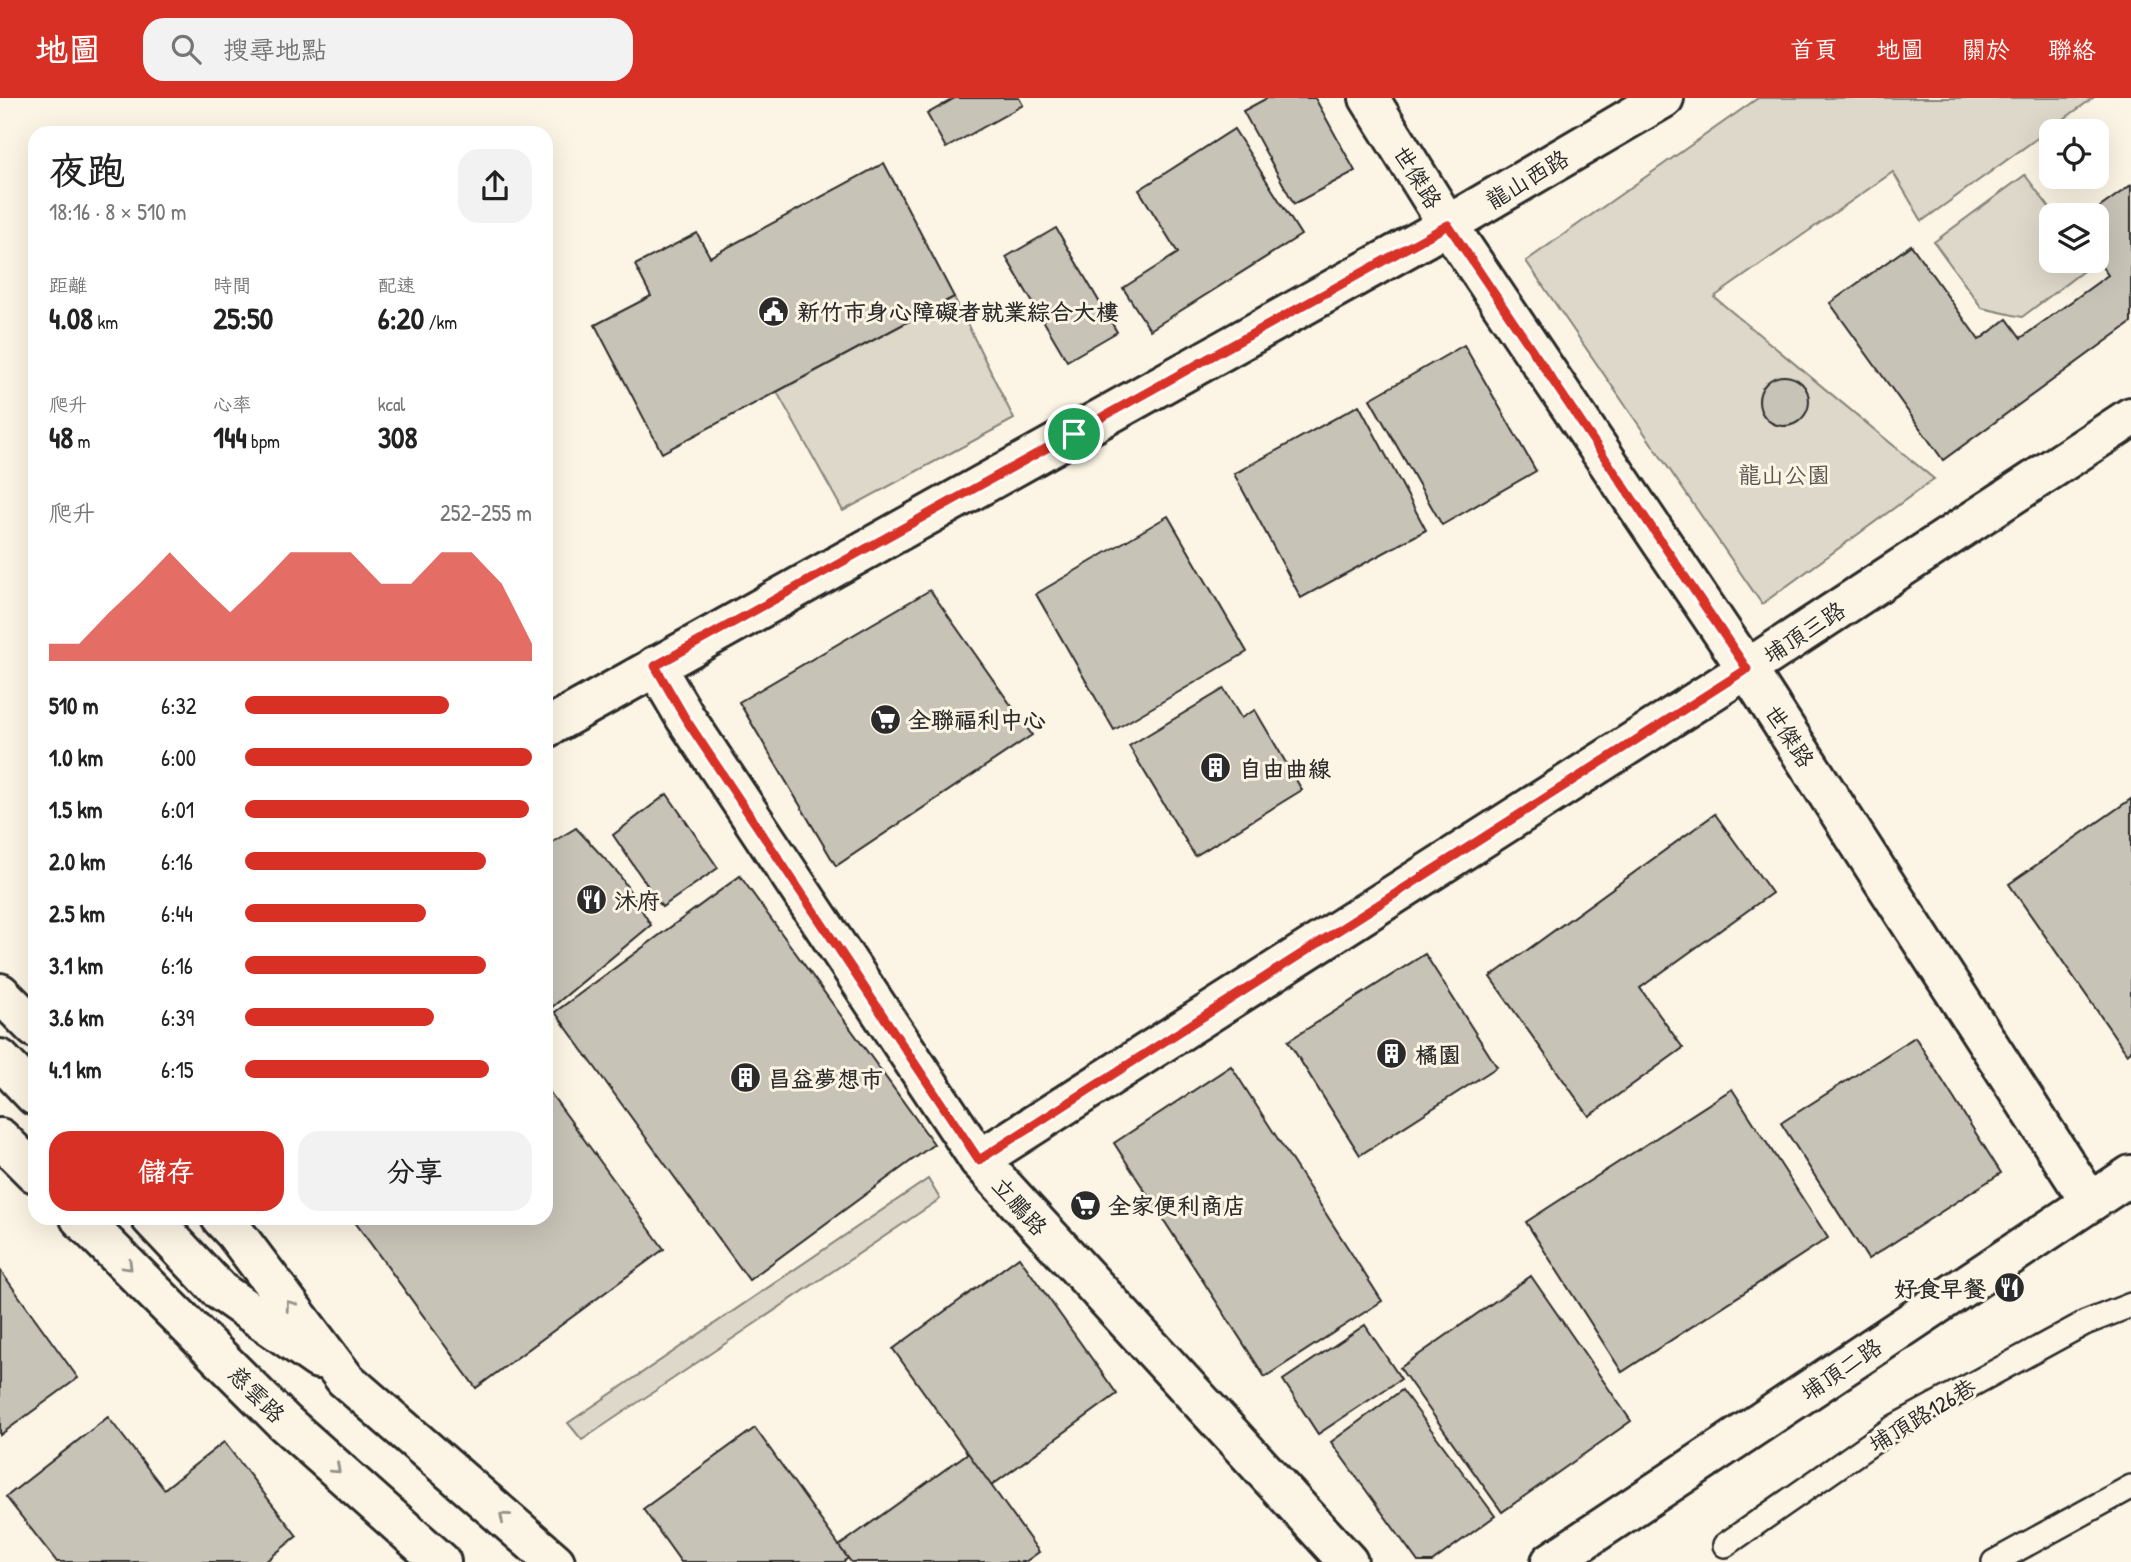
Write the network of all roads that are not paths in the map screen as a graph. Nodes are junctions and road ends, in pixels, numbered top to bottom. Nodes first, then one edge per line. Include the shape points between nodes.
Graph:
1 (1369, 98) edge
2 (1664, 98) edge
3 (1448, 225) junction
4 (2131, 417) edge
5 (655, 666) junction
6 (1747, 669) junction
7 (553, 724) edge
8 (0, 993) edge
9 (28, 1018) edge
10 (0, 1059) edge
11 (28, 1089) edge
12 (0, 1138) edge
13 (979, 1160) junction
14 (28, 1166) edge
15 (2131, 1175) edge
16 (2090, 1202) junction
17 (87, 1225) edge
18 (157, 1225) edge
19 (228, 1225) edge
20 (220, 1291) junction
21 (2131, 1306) edge
22 (345, 1379) junction
23 (285, 1423) junction
24 (2131, 1487) edge
25 (1725, 1545) dead end
26 (441, 1562) edge
27 (555, 1562) edge
28 (1348, 1562) edge
29 (1551, 1562) edge
30 (1994, 1562) edge

1 - 3 street, 世傑路
2 - 3 street, 龍山西路
3 - 5 street, 龍山西路
3 - 6 street, 世傑路
4 - 6 street, 埔頂三路
5 - 7 street, 龍山西路
5 - 13 street, 立鵬路
6 - 13 street, 埔頂三路
6 - 16 street, 世傑路
8 - 9 street
10 - 11 street
12 - 14 street
13 - 28 street, 立鵬路
15 - 16 street, 埔頂二路
16 - 29 street, 埔頂二路
17 -> 23 street, 慈雲路
18 - 20 street
22 -> 19 street
20 - 22 street
20 - 23 street
21 - 25 lane, 埔頂路126巷 via 2085,1323 1896,1426
27 -> 22 street
23 -> 26 street, 慈雲路
24 - 30 lane

